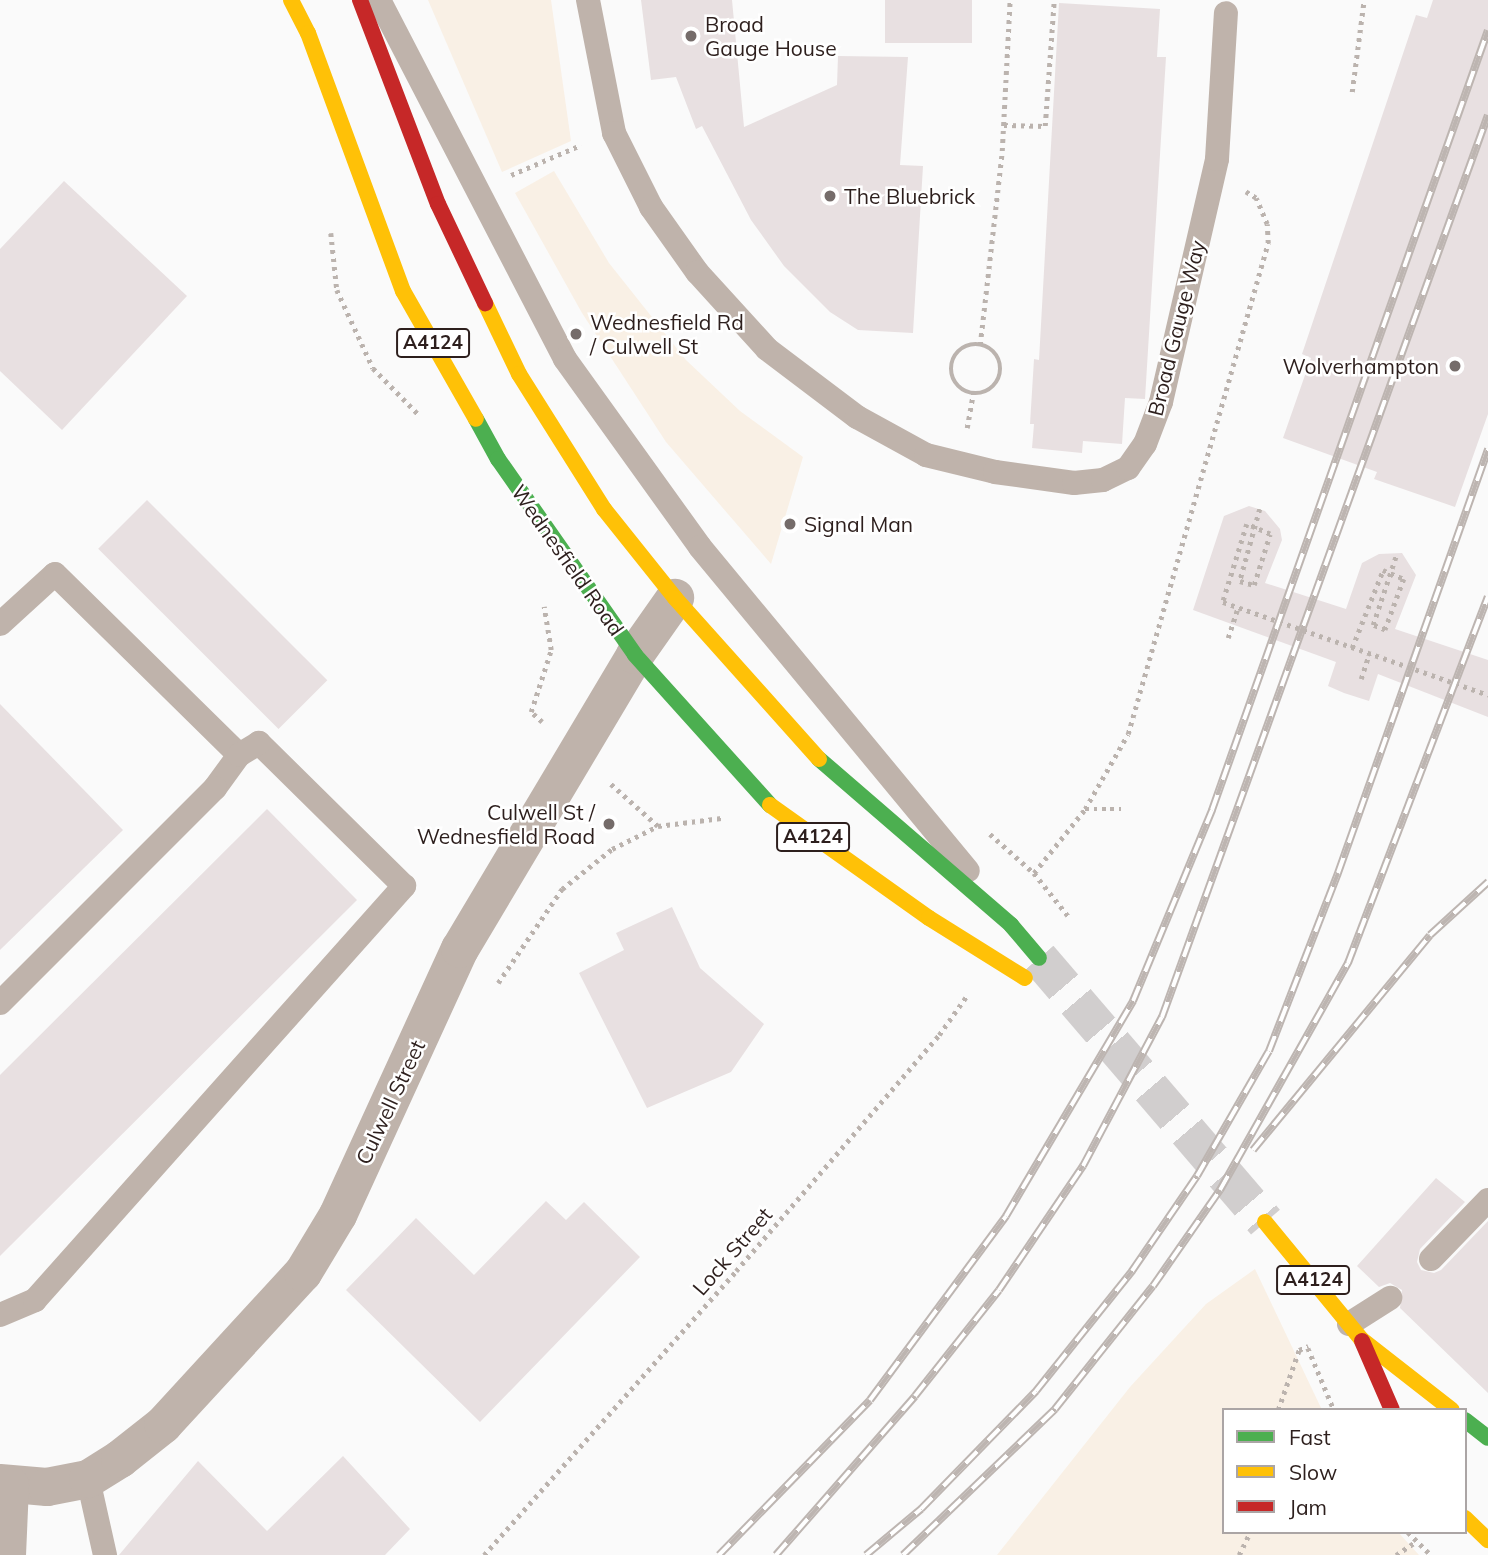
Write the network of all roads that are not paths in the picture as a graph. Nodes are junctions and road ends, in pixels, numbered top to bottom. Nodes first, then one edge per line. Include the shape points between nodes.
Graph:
1 (292, 0) edge
2 (360, 0) edge
3 (379, 0) edge
4 (588, 0) edge
5 (1226, 13) dead end
6 (676, 598) junction
7 (0, 624) edge
8 (635, 655) junction
9 (239, 755) junction
10 (1012, 925) junction
11 (1039, 958) tunnel mouth
12 (1025, 978) dead end
13 (0, 1003) edge
14 (1488, 1200) edge
15 (1265, 1222) tunnel mouth
16 (1431, 1259) dead end
17 (1390, 1298) dead end
18 (0, 1315) edge
19 (1355, 1331) junction
20 (1391, 1408) edge
21 (1450, 1408) edge
22 (1467, 1422) edge
23 (1488, 1438) edge
24 (88, 1479) junction
25 (5, 1484) edge
26 (1467, 1520) edge
27 (1488, 1540) edge
28 (7, 1555) edge
29 (105, 1555) edge

1 - 8 main road, Wednesfield Road / A4124 via 403,290 498,459
2 - 6 main road, A4124 via 438,204 519,374 604,509
3 - 10 lane, A4124 via 565,359 701,547
4 - 5 lane, Broad Gauge Way via 614,133 645,195 697,272 767,349 858,417 926,455 995,472 1074,483 1103,480 1128,468 1145,444 1161,402 1217,159
6 - 8 street, Culwell Street
6 - 10 main road, A4124 via 832,774
7 - 9 lane via 55,574
8 - 12 main road, Wednesfield Road / A4124 via 772,808
8 - 24 street, Culwell Street via 460,949 338,1215 303,1273 163,1425
9 - 13 lane via 215,788
9 - 18 lane via 259,743 404,886 35,1300
10 - 11 main road, A4124
14 - 16 lane
15 - 19 main road, A4124
17 - 19 lane
19 - 20 main road, A4124
19 - 21 main road, A4124
22 - 23 main road
24 - 25 street, Culwell Street via 47,1487
24 - 29 lane
25 - 28 street
26 - 27 main road

